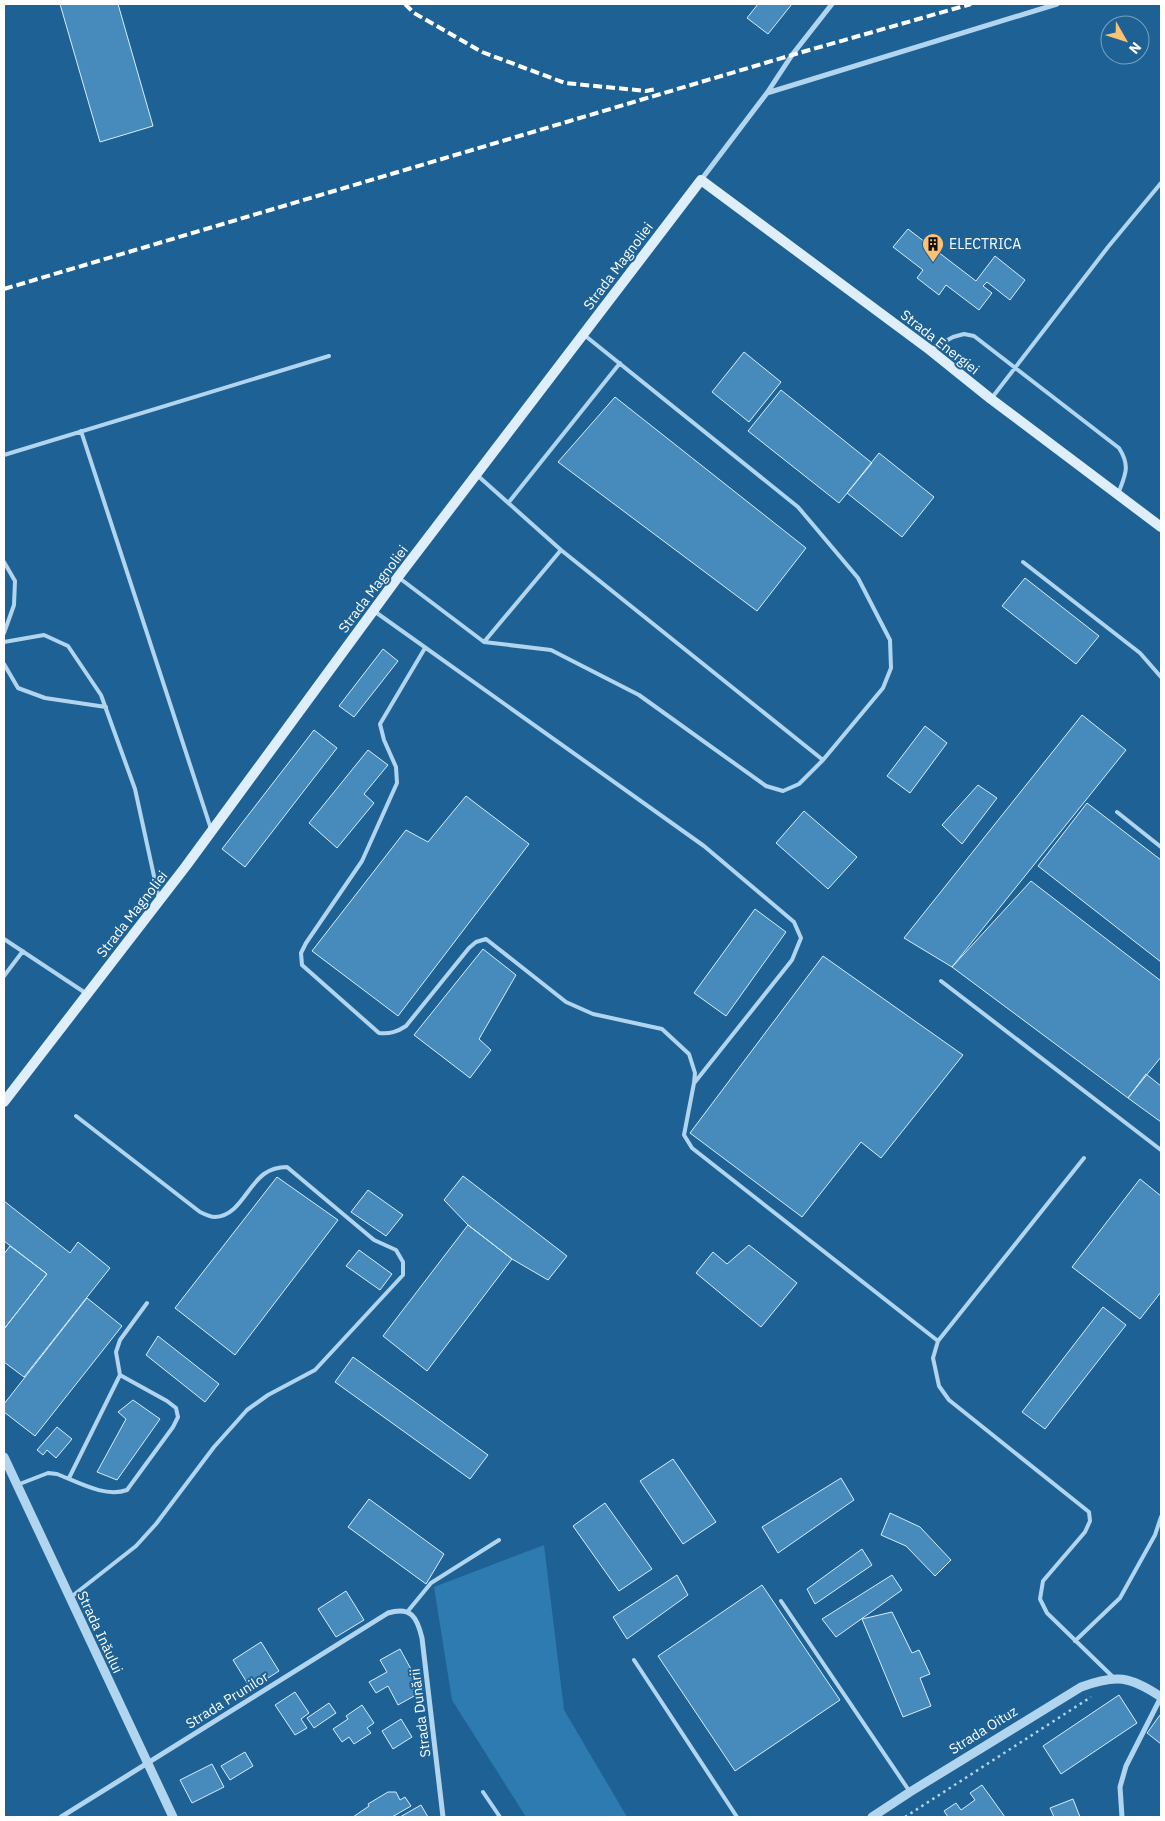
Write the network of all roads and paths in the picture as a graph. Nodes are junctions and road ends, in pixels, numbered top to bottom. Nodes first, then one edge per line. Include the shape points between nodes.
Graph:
1 (832, 4) edge
2 (1057, 4) edge
3 (767, 93) junction
4 (701, 180) junction
5 (1161, 183) edge
6 (584, 334) junction
7 (930, 350) junction
8 (329, 356) dead end
9 (620, 363) junction
10 (1016, 367) junction
11 (991, 399) junction
12 (81, 432) junction
13 (4, 455) edge
14 (477, 474) junction
15 (1118, 495) junction
16 (509, 502) junction
17 (1161, 527) edge
18 (562, 550) junction
19 (4, 562) edge
20 (1023, 562) dead end
21 (398, 577) junction
22 (374, 611) junction
23 (4, 633) edge
24 (4, 642) edge
25 (484, 642) junction
26 (425, 648) junction
27 (4, 664) edge
28 (1161, 677) edge
29 (106, 707) junction
30 (824, 760) junction
31 (1117, 812) dead end
32 (212, 831) junction
33 (1161, 847) edge
34 (160, 901) junction
35 (4, 939) edge
36 (23, 951) junction
37 (4, 976) edge
38 (940, 981) dead end
39 (88, 994) junction
40 (694, 1083) junction
41 (4, 1102) edge
42 (76, 1116) dead end
43 (1161, 1150) edge
44 (1084, 1158) dead end
45 (147, 1302) dead end
46 (938, 1341) junction
47 (120, 1375) junction
48 (4, 1457) edge
49 (69, 1478) junction
50 (17, 1485) junction
51 (1161, 1517) edge
52 (499, 1540) dead end
53 (70, 1598) junction
54 (782, 1601) dead end
55 (408, 1611) junction
56 (1075, 1641) junction
57 (634, 1660) dead end
58 (1114, 1678) junction
59 (1093, 1696) dead end
60 (1161, 1697) edge
61 (147, 1764) junction
62 (483, 1792) dead end
63 (910, 1792) junction
64 (61, 1817) edge
65 (173, 1817) edge
66 (443, 1817) edge
67 (500, 1817) edge
68 (737, 1817) edge
69 (873, 1817) edge
70 (905, 1817) edge
71 (1122, 1817) edge

1 - 3 street, Strada Magnoliei
2 - 3 street
3 - 4 street, Strada Magnoliei
4 - 6 main road, Strada Magnoliei
4 - 7 main road, Strada Energiei
5 - 10 lane
6 - 9 lane
6 - 14 main road, Strada Magnoliei
7 - 10 lane via 964,334 974,336
7 - 11 main road, Strada Energiei
8 - 12 lane
9 - 16 lane
9 - 30 lane via 798,507 858,578 890,640 890,668 882,688
10 - 11 lane
10 - 15 lane via 1119,448 1127,471
11 - 15 main road, Strada Energiei
12 - 13 lane
12 - 32 lane
14 - 16 lane
14 - 21 main road, Strada Magnoliei
15 - 17 main road, Strada Energiei
16 - 18 lane
18 - 25 lane
18 - 30 lane
19 - 23 lane via 15,581 14,605
20 - 28 lane via 1140,653
21 - 22 main road, Strada Magnoliei
21 - 25 lane
22 - 26 lane
22 - 32 main road, Strada Magnoliei
24 - 29 lane via 44,635 68,646
25 - 30 lane via 551,650 639,695 766,786 783,791 799,784
26 - 40 lane via 704,846 794,922 801,938 792,960
26 - 40 lane via 380,724 396,767 397,783 362,861 306,943 302,965 378,1033 388,1034 406,1026 469,948 486,939 566,1002 593,1014 662,1029 689,1054 695,1073
27 - 29 lane via 18,688 44,698
29 - 34 lane via 135,789
31 - 33 lane
32 - 34 main road, Strada Magnoliei
34 - 39 main road, Strada Magnoliei
35 - 36 lane
36 - 37 lane
36 - 39 lane
38 - 43 lane
39 - 41 main road, Strada Magnoliei
40 - 46 lane via 684,1134 692,1148
42 - 53 lane via 200,1212 213,1217 225,1215 238,1205 264,1174 287,1167 374,1240 396,1250 403,1262 404,1274 315,1370 247,1410 136,1546
44 - 46 lane
45 - 47 lane via 120,1340 116,1352
46 - 56 lane via 933,1358 939,1386 949,1400 1089,1512 1090,1521 1085,1532 1043,1581 1040,1599 1047,1614
47 - 49 lane
47 - 49 lane via 168,1400 176,1408 178,1417 127,1490 109,1493
48 - 50 street, Strada Inăului
49 - 50 lane via 48,1473
50 - 53 street, Strada Inăului
51 - 56 lane via 1155,1535 1120,1598
52 - 55 lane via 431,1583
53 - 61 street, Strada Inăului
54 - 63 lane
55 - 61 street, Strada Prunilor via 388,1613
55 - 66 street, Strada Dunării via 420,1627 422,1638
56 - 58 lane
57 - 68 lane
58 - 60 street via 1146,1686
58 - 63 street, Strada Oituz via 1098,1680 1063,1697
59 - 70 path
60 - 71 street via 1126,1766 1120,1787
61 - 64 street, Strada Prunilor
61 - 65 street, Strada Inăului
62 - 67 lane
63 - 69 street, Strada Oituz

